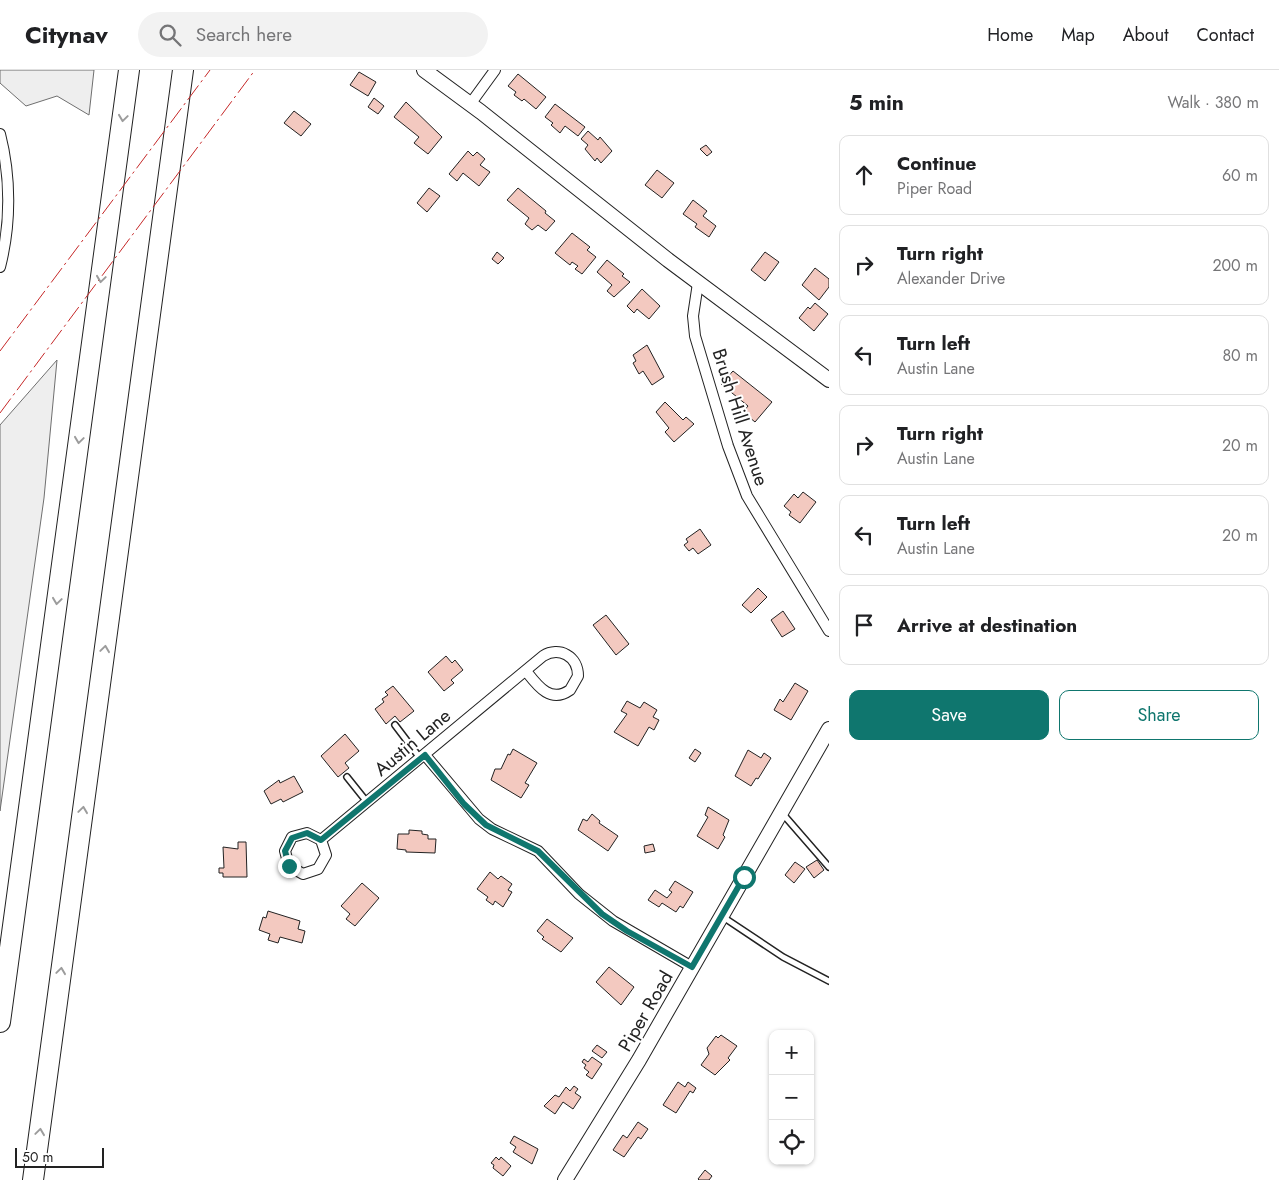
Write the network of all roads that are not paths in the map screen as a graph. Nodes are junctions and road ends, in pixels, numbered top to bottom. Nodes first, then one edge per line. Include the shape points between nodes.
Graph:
1 (130, 70) edge
2 (183, 70) edge
3 (424, 70) edge
4 (495, 70) edge
5 (470, 104) junction
6 (0, 134) edge
7 (0, 267) edge
8 (698, 282) junction
9 (829, 380) edge
10 (829, 631) edge
11 (526, 671) junction
12 (395, 724) dead end
13 (829, 729) edge
14 (423, 757) junction
15 (347, 777) dead end
16 (368, 802) junction
17 (781, 812) junction
18 (321, 840) junction
19 (829, 867) edge
20 (722, 916) junction
21 (692, 967) junction
22 (829, 981) edge
23 (0, 1022) edge
24 (33, 1180) edge
25 (565, 1180) edge

1 -> 23 highway
24 -> 2 highway
3 - 5 street
4 - 5 street
5 - 8 street
6 - 7 street via 8,190
8 - 9 street
8 - 10 street, Brush Hill Avenue via 693,316 695,336 746,496
11 - 11 street, Austin Lane via 543,690 554,695 570,690 578,676 573,660 559,652 546,654
11 - 14 street, Austin Lane
12 - 14 lane
13 - 17 street, Piper Road
14 - 16 street, Austin Lane
14 - 21 street via 486,825 538,851 602,914
15 - 16 lane
16 - 18 street, Austin Lane
17 - 19 lane
17 - 20 street, Piper Road
18 - 18 street via 307,833 292,838 285,851 289,866 303,874 318,869 326,855
20 - 21 street, Piper Road
20 - 22 lane via 783,957
21 - 25 street, Piper Road

